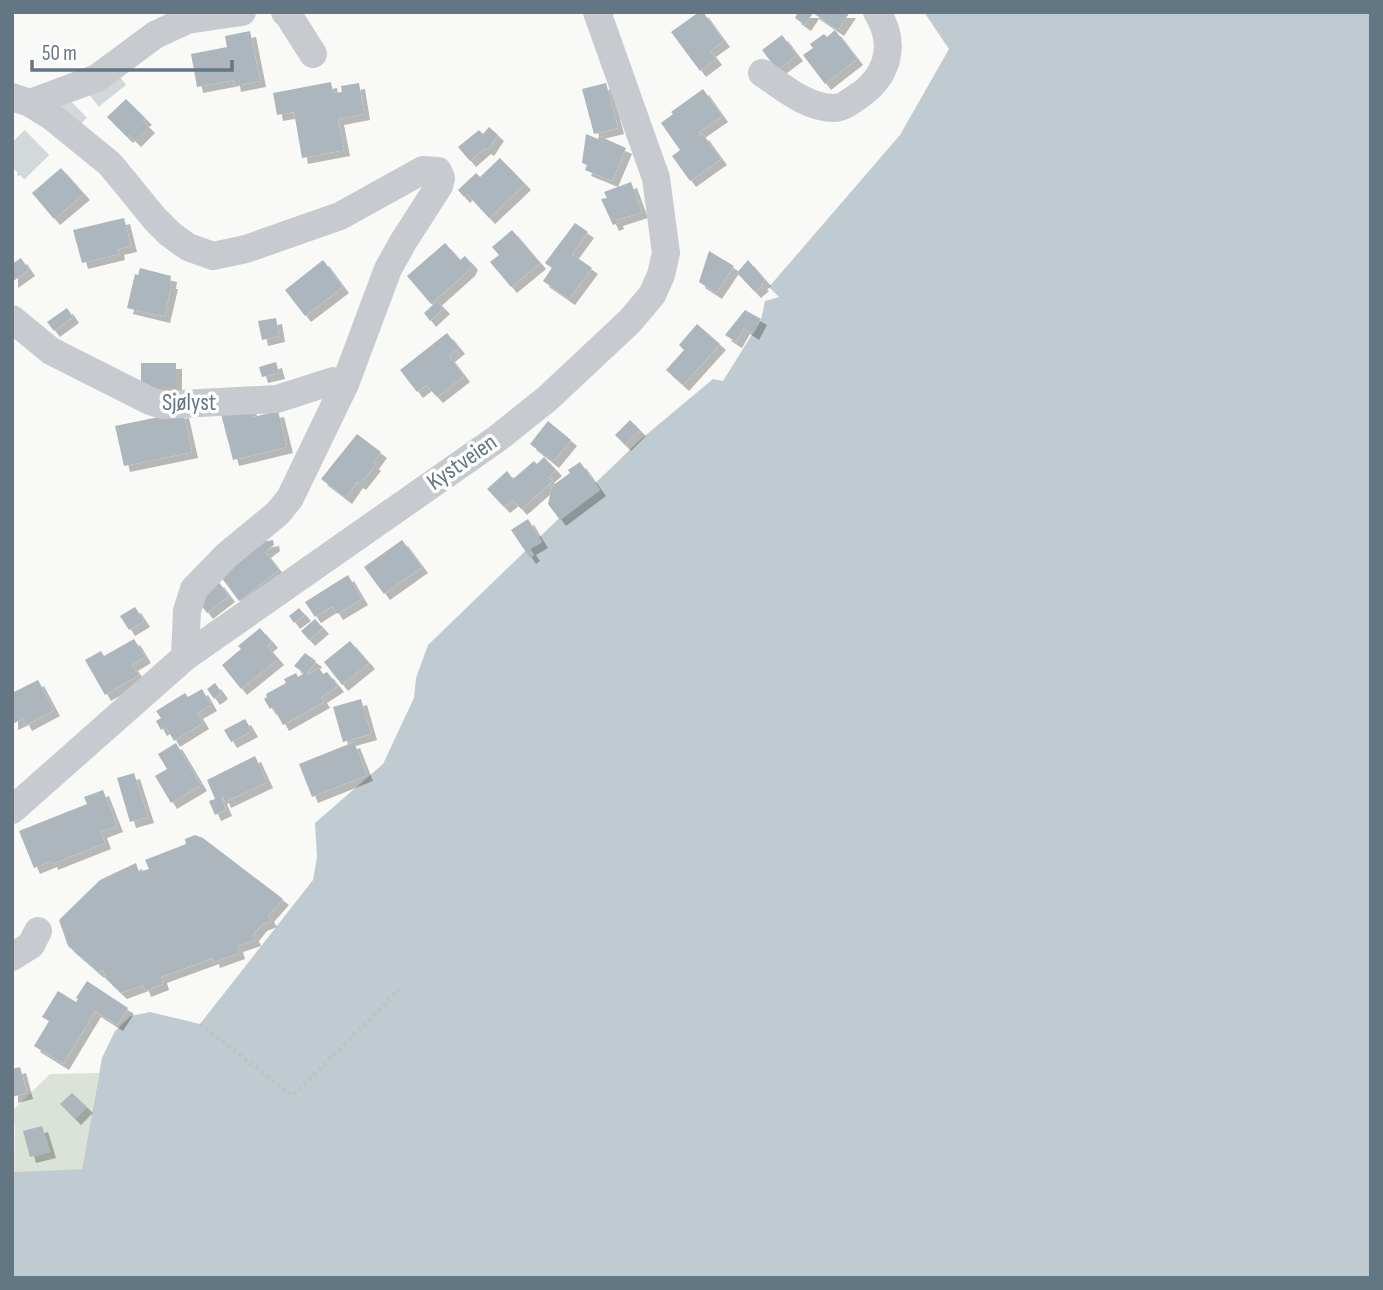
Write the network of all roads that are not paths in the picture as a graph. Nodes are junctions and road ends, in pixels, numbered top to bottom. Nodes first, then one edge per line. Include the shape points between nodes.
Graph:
1 (242, 12) edge
2 (285, 12) edge
3 (597, 12) edge
4 (877, 12) edge
5 (313, 54) dead end
6 (762, 73) dead end
7 (21, 100) edge
8 (12, 319) edge
9 (345, 384) junction
10 (185, 657) junction
11 (17, 800) edge
12 (38, 931) dead end
13 (12, 957) edge

1 - 7 street via 187,20 155,35 97,78
2 - 5 street
3 - 10 street, Kystveien via 656,178 666,253 652,295 566,381 498,438
4 - 6 street via 888,34 886,62 868,91 843,106 815,105
7 - 9 street via 51,116 110,164 170,234 213,256 340,216 424,170 438,171 439,187 388,269
8 - 9 street, Sjølyst via 51,351 163,405 276,399 333,382
9 - 10 street via 290,498 194,589 187,611
10 - 11 street, Kystveien
12 - 13 street via 31,944

